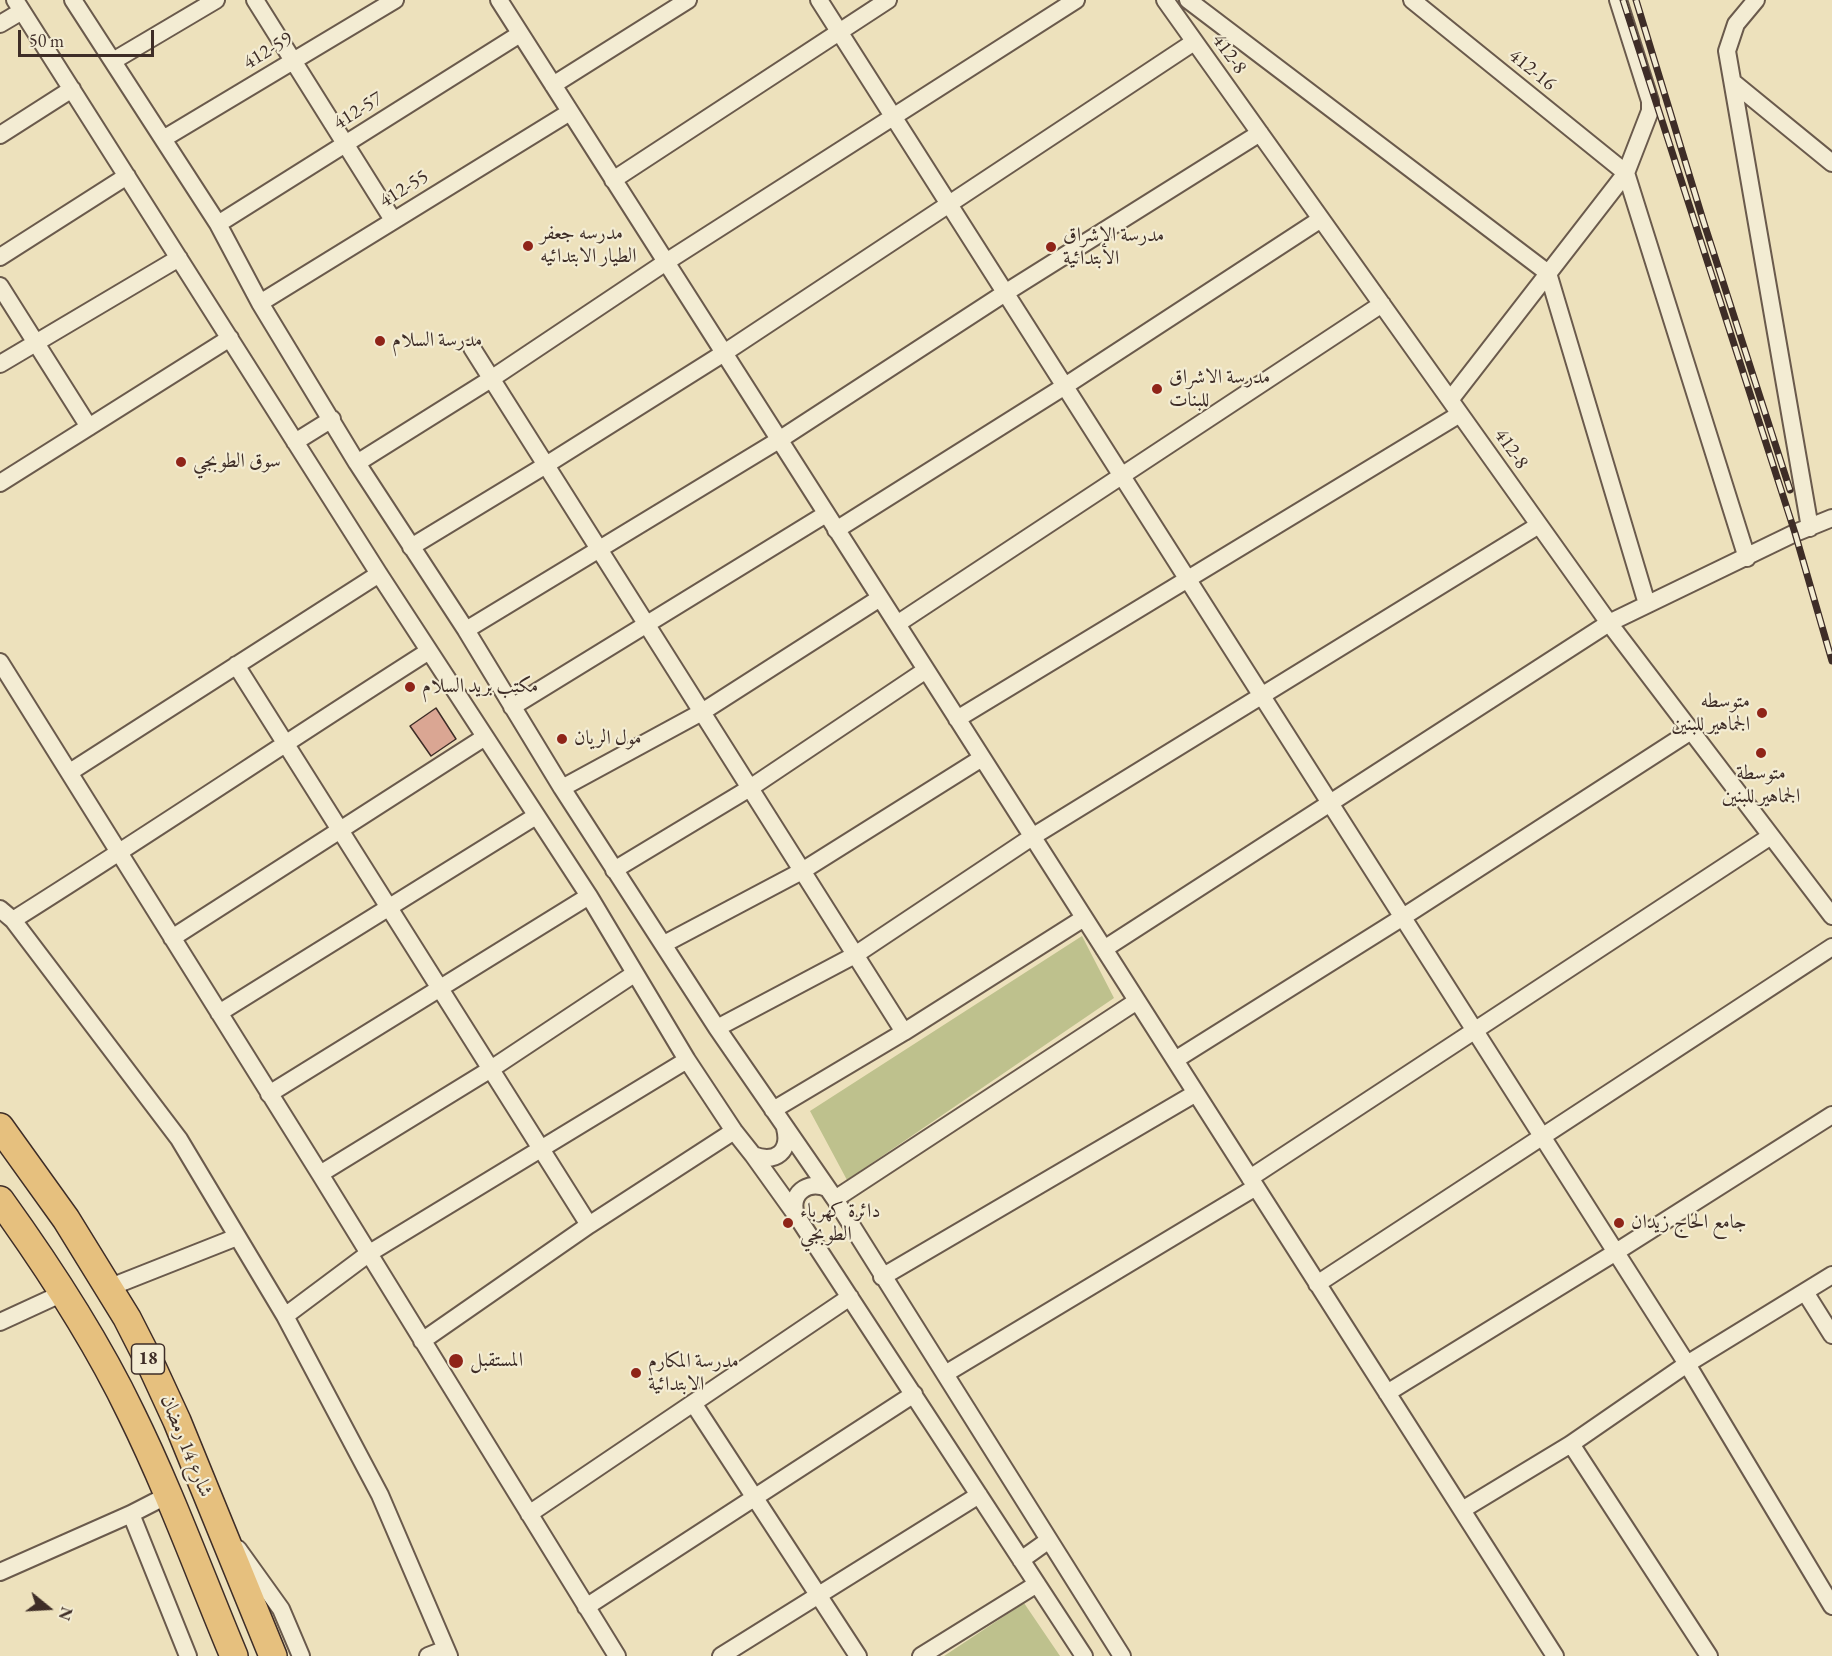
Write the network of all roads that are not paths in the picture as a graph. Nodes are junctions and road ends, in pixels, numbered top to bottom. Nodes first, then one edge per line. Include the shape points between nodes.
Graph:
1 (73, 0) edge
2 (216, 0) edge
3 (255, 0) edge
4 (394, 0) edge
5 (500, 0) edge
6 (688, 0) edge
7 (819, 0) edge
8 (888, 0) edge
9 (1076, 0) edge
10 (1165, 0) edge
11 (1188, 0) edge
12 (1412, 0) edge
13 (1618, 0) edge
14 (1756, 0) edge
15 (19, 5) edge
16 (0, 24) edge
17 (839, 32) junction
18 (520, 34) junction
19 (1194, 42) junction
20 (112, 61) junction
21 (293, 61) junction
22 (1734, 83) junction
23 (553, 85) junction
24 (72, 89) junction
25 (570, 112) junction
26 (893, 117) junction
27 (1260, 133) junction
28 (0, 135) edge
29 (163, 139) junction
30 (345, 144) junction
31 (1832, 163) edge
32 (1626, 173) junction
33 (127, 176) junction
34 (613, 180) junction
35 (948, 204) junction
36 (1321, 219) junction
37 (393, 220) junction
38 (218, 224) junction
39 (0, 257) edge
40 (179, 258) junction
41 (666, 262) junction
42 (1548, 273) junction
43 (0, 286) edge
44 (1005, 293) junction
45 (260, 303) junction
46 (1382, 304) junction
47 (230, 338) junction
48 (36, 343) junction
49 (472, 348) dead end
50 (724, 353) junction
51 (0, 364) edge
52 (491, 378) junction
53 (1065, 386) junction
54 (1450, 400) junction
55 (1461, 414) junction
56 (332, 420) junction
57 (89, 427) junction
58 (779, 440) junction
59 (295, 442) junction
60 (357, 463) junction
61 (546, 465) junction
62 (1121, 475) junction
63 (0, 483) edge
64 (826, 514) junction
65 (1832, 518) edge
66 (1539, 525) junction
67 (1810, 528) junction
68 (836, 530) junction
69 (411, 547) junction
70 (599, 549) junction
71 (1747, 558) junction
72 (379, 574) junction
73 (1187, 579) junction
74 (880, 598) junction
75 (1647, 604) junction
76 (1609, 623) junction
77 (897, 624) junction
78 (647, 625) junction
79 (466, 630) junction
80 (429, 651) junction
81 (0, 662) edge
82 (236, 665) junction
83 (926, 670) junction
84 (1261, 695) junction
85 (512, 708) junction
86 (702, 712) junction
87 (957, 719) junction
88 (1691, 731) junction
89 (485, 737) junction
90 (285, 742) junction
91 (982, 758) junction
92 (70, 772) junction
93 (562, 788) junction
94 (750, 788) junction
95 (1330, 804) junction
96 (536, 816) junction
97 (340, 830) junction
98 (1771, 836) junction
99 (1032, 837) junction
100 (120, 853) junction
101 (614, 870) junction
102 (802, 871) junction
103 (589, 897) junction
104 (389, 908) junction
105 (0, 909) edge
106 (1832, 916) edge
107 (1403, 917) junction
108 (1084, 918) junction
109 (13, 920) junction
110 (172, 938) junction
111 (664, 944) junction
112 (1832, 947) edge
113 (1104, 949) junction
114 (855, 955) junction
115 (634, 974) junction
116 (440, 989) junction
117 (1137, 1001) junction
118 (219, 1013) junction
119 (717, 1028) junction
120 (904, 1032) junction
121 (1476, 1032) junction
122 (687, 1060) junction
123 (1175, 1060) junction
124 (491, 1069) junction
125 (1196, 1093) junction
126 (269, 1094) junction
127 (772, 1110) junction
128 (1832, 1115) edge
129 (0, 1127) edge
130 (785, 1128) junction
131 (734, 1131) junction
132 (1542, 1137) junction
133 (541, 1149) junction
134 (753, 1155) junction
135 (320, 1174) junction
136 (1253, 1183) junction
137 (831, 1194) junction
138 (0, 1200) edge
139 (796, 1215) junction
140 (589, 1225) junction
141 (237, 1237) junction
142 (1616, 1252) junction
143 (368, 1254) junction
144 (1832, 1275) edge
145 (882, 1277) junction
146 (1317, 1284) junction
147 (108, 1288) junction
148 (1805, 1292) junction
149 (63, 1293) junction
150 (850, 1297) junction
151 (285, 1316) junction
152 (0, 1322) edge
153 (1832, 1335) edge
154 (422, 1341) junction
155 (1688, 1364) junction
156 (945, 1374) junction
157 (1388, 1393) junction
158 (914, 1394) junction
159 (693, 1403) junction
160 (1571, 1444) junction
161 (979, 1495) junction
162 (168, 1496) junction
163 (755, 1497) junction
164 (1462, 1510) junction
165 (131, 1514) junction
166 (529, 1514) junction
167 (217, 1522) junction
168 (1049, 1540) junction
169 (1021, 1560) junction
170 (0, 1572) edge
171 (1037, 1584) junction
172 (818, 1596) junction
173 (1832, 1606) edge
174 (586, 1607) junction
175 (448, 1652) edge
176 (189, 1656) edge
177 (234, 1656) edge
178 (273, 1656) edge
179 (301, 1656) edge
180 (428, 1656) edge
181 (617, 1656) edge
182 (721, 1656) edge
183 (858, 1656) edge
184 (921, 1656) edge
185 (1084, 1656) edge
186 (1122, 1656) edge
187 (1555, 1656) edge
188 (1708, 1656) edge

1 - 20 street
2 - 20 street
3 - 21 street
4 - 21 street, 412-59
5 - 18 street
6 - 23 street
7 - 17 street
8 - 17 street
9 - 26 street
10 - 19 street, 412-8
11 - 42 street
12 - 32 street, 412-16
13 - 32 street via 1650,101 1650,111
14 - 22 street via 1736,24 1727,51
15 - 16 street
15 - 24 street
17 - 26 street
17 - 34 street
18 - 23 street
18 - 30 street, 412-57
19 - 27 street, 412-8
19 - 35 street
20 - 29 street
21 - 29 street, 412-59
21 - 30 street
22 - 31 street
22 - 67 street
23 - 25 street
24 - 28 street
24 - 33 street
25 - 34 street
25 - 37 street, 412-55
26 - 35 street
26 - 41 street
27 - 36 street, 412-8
27 - 44 street
29 - 38 street
30 - 37 street
30 - 38 street, 412-57
32 - 42 street
32 - 71 street
33 - 39 street
33 - 40 street
34 - 41 street
35 - 44 street
35 - 50 street
36 - 46 street, 412-8
36 - 53 street
37 - 45 street, 412-55
38 - 45 street
40 - 47 street
40 - 48 street
41 - 50 street
41 - 52 street
42 - 54 street
42 - 75 street
43 - 48 street
44 - 53 street
44 - 58 street
45 - 56 street
46 - 54 street, 412-8
46 - 62 street
47 - 57 street
47 - 59 street
48 - 51 street
48 - 57 street
49 - 52 street
50 - 58 street
50 - 61 street
52 - 60 street
52 - 61 street
53 - 62 street
53 - 68 street
54 - 55 street, 412-8
55 - 66 street, 412-8
55 - 73 street
56 - 59 street
56 - 60 street
57 - 63 street
58 - 64 street
58 - 70 street
59 - 72 street
60 - 69 street
61 - 69 street
61 - 70 street
62 - 73 street
62 - 77 street
64 - 68 street
64 - 78 street
65 - 67 street
66 - 76 street, 412-8
66 - 84 street
67 - 71 street
68 - 74 street
69 - 79 street
70 - 78 street
70 - 79 street
71 - 75 street
72 - 80 street
72 - 82 street
73 - 84 street
73 - 87 street
74 - 77 street
74 - 86 street
75 - 76 street
76 - 88 street, 412-8
76 - 95 street
77 - 83 street
78 - 85 street
78 - 86 street
79 - 85 street
80 - 89 street
80 - 90 street
81 - 92 street
82 - 90 street
82 - 92 street
83 - 87 street
83 - 94 street
84 - 95 street
84 - 99 street
85 - 93 street
86 - 93 street
86 - 94 street
87 - 91 street
88 - 98 street, 412-8
88 - 107 street
89 - 96 street
89 - 97 street
90 - 97 street
90 - 100 street
91 - 99 street
91 - 102 street
92 - 100 street
93 - 101 street
94 - 101 street
94 - 102 street
95 - 107 street
95 - 113 street
96 - 103 street
96 - 104 street
97 - 104 street
97 - 110 street
98 - 106 street, 412-8
98 - 121 street
99 - 108 street
99 - 114 street
100 - 109 street
100 - 110 street
101 - 111 street
102 - 111 street
102 - 114 street
103 - 115 street
103 - 116 street
104 - 116 street
104 - 118 street
105 - 109 street
107 - 121 street
107 - 123 street
108 - 113 street
108 - 120 street
109 - 141 street via 179,1139
110 - 118 street
111 - 119 street
112 - 132 street
113 - 117 street
114 - 119 street
114 - 120 street
115 - 122 street
115 - 124 street
116 - 124 street
116 - 126 street
117 - 123 street
117 - 137 street
118 - 126 street
119 - 127 street
120 - 127 street
121 - 132 street
121 - 136 street
122 - 131 street
122 - 133 street
123 - 125 street
124 - 133 street
124 - 135 street
125 - 136 street
125 - 145 street
126 - 135 street
127 - 130 street
128 - 142 street
129 - 147 main road, شارع 14 رمضان / 18 via 66,1219
130 - 134 street via 788,1137 780,1154 771,1158
130 - 137 street
131 - 134 street
131 - 140 street
132 - 142 street
132 - 146 street
133 - 140 street
133 - 143 street
134 - 139 street
135 - 143 street
136 - 146 street
136 - 156 street
137 - 139 street via 813,1184 801,1190 794,1202
137 - 145 street
138 - 149 main road, شارع 14 رمضان / 18
139 - 150 street
140 - 154 street
141 - 147 street
141 - 151 street
142 - 155 street
142 - 157 street
143 - 151 street
143 - 154 street
144 - 148 street
145 - 156 street
146 - 157 street
147 - 167 main road, شارع 14 رمضان / 18 via 153,1369
148 - 153 street
148 - 155 street
149 - 152 street
149 - 162 main road, شارع 14 رمضان / 18 via 121,1392
150 - 158 street
150 - 159 street
151 - 175 street via 380,1495
154 - 166 street
155 - 160 street
155 - 173 street
156 - 168 street
157 - 164 street
158 - 161 street
158 - 163 street
159 - 163 street
159 - 166 street
160 - 164 street
160 - 188 street
161 - 169 street
161 - 172 street
162 - 165 street
162 - 177 main road, شارع 14 رمضان / 18
163 - 172 street
163 - 174 street
164 - 187 street
165 - 170 street
165 - 176 street
166 - 174 street
167 - 178 main road, شارع 14 رمضان / 18
167 - 179 street via 272,1595
168 - 169 street
168 - 186 street
169 - 171 street
171 - 184 street
171 - 185 street
172 - 182 street
172 - 183 street
174 - 181 street
175 - 180 street

